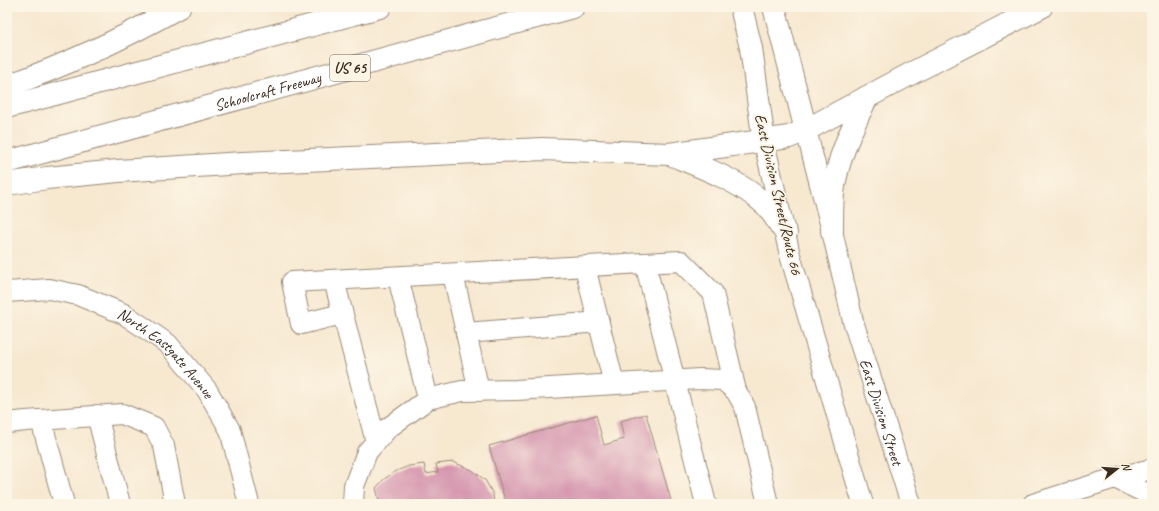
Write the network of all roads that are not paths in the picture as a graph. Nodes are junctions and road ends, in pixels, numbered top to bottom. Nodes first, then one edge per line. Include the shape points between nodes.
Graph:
1 (179, 7) edge
2 (380, 7) edge
3 (574, 7) edge
4 (741, 7) edge
5 (774, 7) edge
6 (1041, 7) edge
7 (7, 86) edge
8 (867, 97) junction
9 (7, 107) edge
10 (806, 130) junction
11 (764, 142) junction
12 (669, 154) junction
13 (7, 162) edge
14 (7, 184) edge
15 (832, 231) junction
16 (786, 233) junction
17 (645, 263) junction
18 (585, 267) junction
19 (453, 274) junction
20 (398, 277) junction
21 (334, 280) junction
22 (7, 292) edge
23 (342, 314) junction
24 (599, 322) junction
25 (466, 333) junction
26 (675, 380) junction
27 (614, 384) junction
28 (479, 391) junction
29 (736, 391) junction
30 (428, 399) junction
31 (97, 416) junction
32 (41, 420) junction
33 (7, 423) edge
34 (376, 442) junction
35 (1152, 469) edge
36 (1114, 478) junction
37 (1152, 496) edge
38 (64, 504) edge
39 (120, 504) edge
40 (175, 504) edge
41 (249, 504) edge
42 (353, 504) edge
43 (706, 504) edge
44 (768, 504) edge
45 (863, 504) edge
46 (911, 504) edge
47 (1033, 504) edge

1 - 7 main road via 109,44
2 - 9 main road
3 - 13 main road, Schoolcraft Freeway / US 65
4 - 11 main road, East Division Street/Route 66 via 751,48
5 - 10 main road
6 - 8 main road
8 - 10 main road
8 - 15 main road via 849,132 840,163 833,194
10 - 11 main road via 789,137
10 - 15 street
11 - 12 main road
11 - 16 street, East Division Street/Route 66
12 - 14 main road via 543,149 149,169
12 - 16 main road via 738,183 766,206
15 - 46 street, East Division Street via 853,321
16 - 45 street, East Division Street/Route 66 via 790,255
17 - 18 street
17 - 26 street
17 - 29 street via 681,261 713,292
18 - 19 street
18 - 24 street
19 - 20 street
19 - 25 street
20 - 21 street
20 - 30 street
21 - 23 street
21 - 23 street via 292,282 301,324
22 - 41 street, North Eastgate Avenue via 49,289 78,295 124,314 168,344 207,390 230,430
23 - 34 street
24 - 25 street
24 - 27 street
25 - 28 street
26 - 27 street
26 - 29 street via 723,380
26 - 43 street
27 - 28 street
28 - 30 street via 462,391
29 - 44 street via 745,406
30 - 34 street via 388,428
31 - 32 street
31 - 39 street
31 - 40 street via 122,414 154,427 164,446
32 - 33 street
32 - 38 street
34 - 42 street via 367,452 354,486
35 - 36 street
36 - 37 street
36 - 47 street

